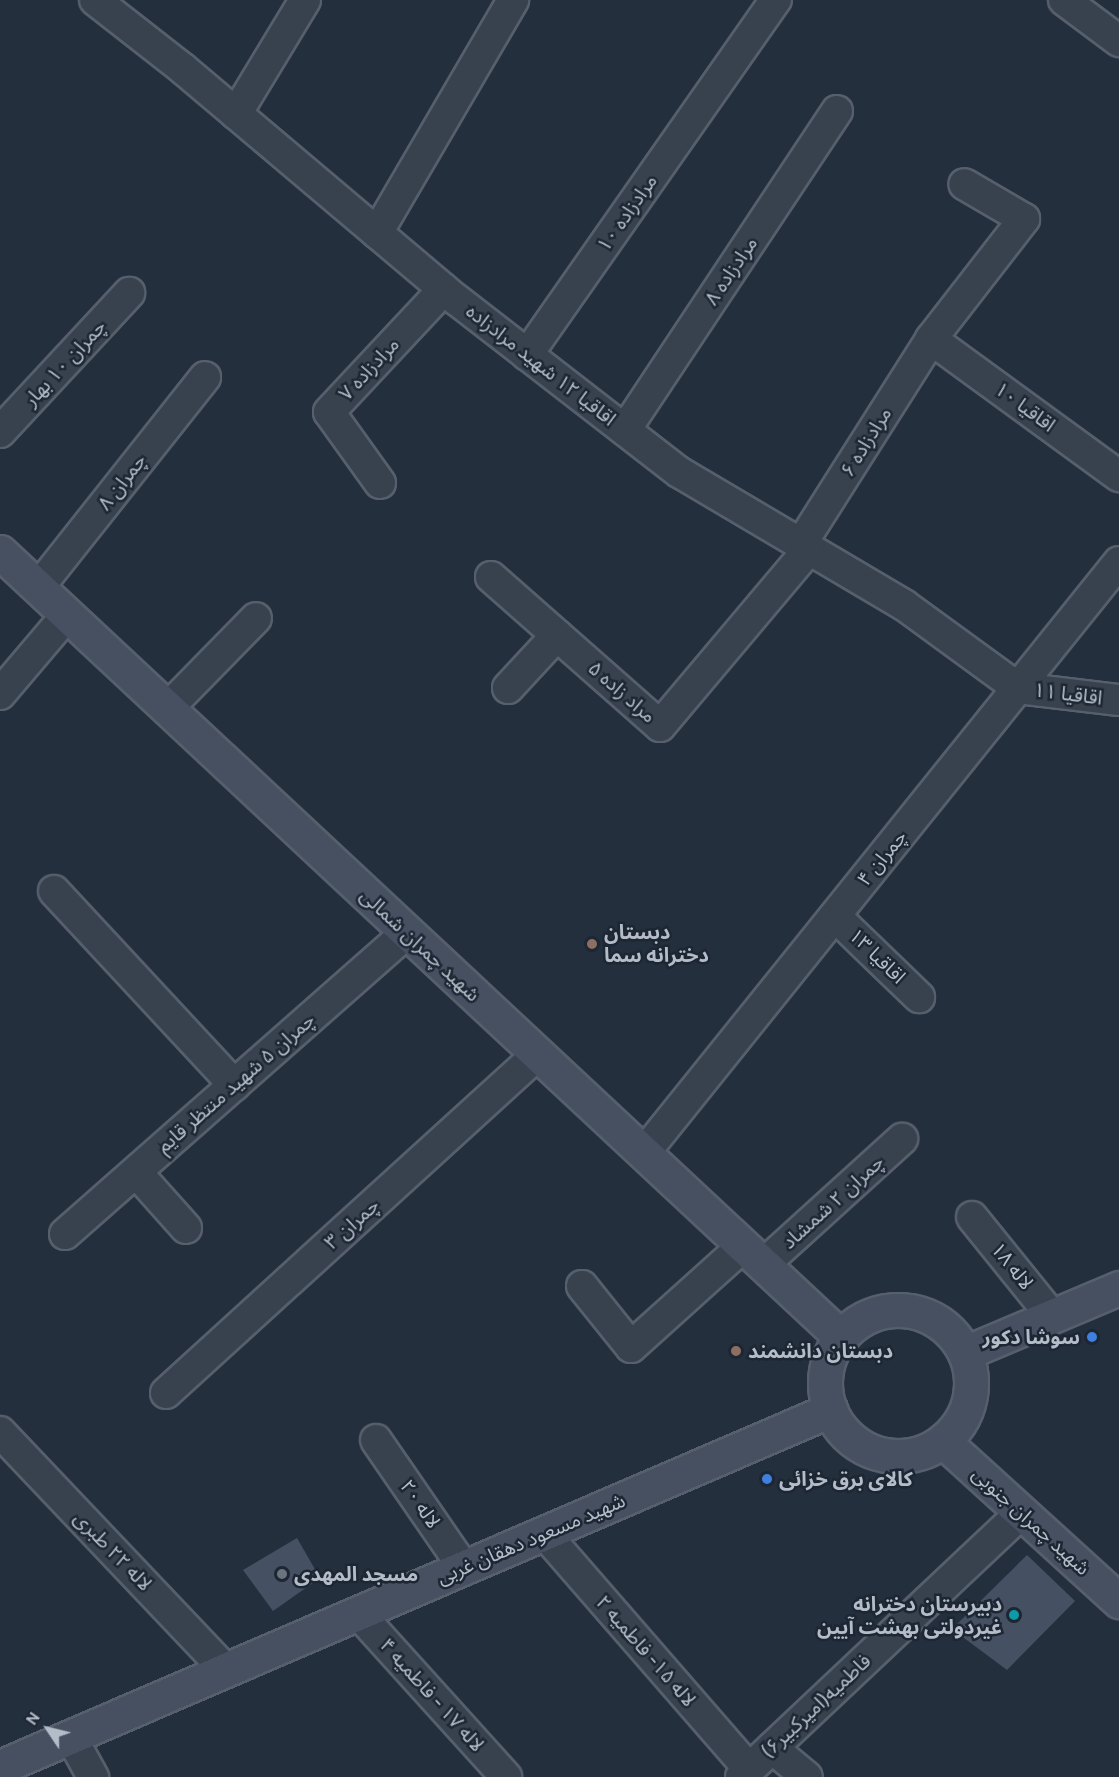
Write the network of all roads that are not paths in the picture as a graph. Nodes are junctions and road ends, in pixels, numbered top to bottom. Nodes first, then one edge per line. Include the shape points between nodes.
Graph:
1 (95, 0) edge
2 (305, 0) edge
3 (513, 0) edge
4 (776, 0) edge
5 (1064, 0) edge
6 (1119, 41) edge
7 (837, 111) dead end
8 (236, 114) junction
9 (963, 184) dead end
10 (377, 233) junction
11 (444, 289) junction
12 (129, 293) dead end
13 (931, 339) junction
14 (527, 355) junction
15 (205, 377) dead end
16 (625, 430) junction
17 (0, 432) edge
18 (1119, 476) edge
19 (380, 483) dead end
20 (805, 547) junction
21 (2, 559) edge
22 (1119, 562) edge
23 (491, 577) dead end
24 (38, 588) junction
25 (67, 615) junction
26 (256, 618) dead end
27 (557, 635) junction
28 (508, 688) dead end
29 (1018, 688) junction
30 (0, 694) edge
31 (1119, 700) edge
32 (167, 709) junction
33 (54, 891) dead end
34 (836, 915) junction
35 (407, 932) junction
36 (919, 997) dead end
37 (538, 1054) junction
38 (234, 1085) junction
39 (902, 1140) dead end
40 (644, 1153) junction
41 (136, 1172) junction
42 (972, 1217) dead end
43 (186, 1228) dead end
44 (65, 1234) dead end
45 (753, 1255) junction
46 (582, 1286) dead end
47 (1119, 1288) edge
48 (1052, 1316) junction
49 (841, 1337) junction
50 (965, 1353) junction
51 (166, 1393) dead end
52 (830, 1410) junction
53 (0, 1432) edge
54 (376, 1440) dead end
55 (943, 1441) junction
56 (1022, 1512) junction
57 (544, 1533) junction
58 (464, 1568) junction
59 (1119, 1601) edge
60 (358, 1613) junction
61 (226, 1670) junction
62 (71, 1737) junction
63 (772, 1748) junction
64 (0, 1767) edge
65 (745, 1773) edge
66 (93, 1777) edge
67 (506, 1777) edge
68 (807, 1777) edge

1 - 8 street, اقاقیا ۱۲ شهید مرادزاده
2 - 8 street
3 - 10 street
4 - 14 street, مرادزاده ۱۰
5 - 6 street
7 - 16 street, مرادزاده ۸
8 - 10 street, اقاقیا ۱۲ شهید مرادزاده
9 - 13 street, مرادزاده ۶ via 1023,219
10 - 11 street, اقاقیا ۱۲ شهید مرادزاده
11 - 14 street, اقاقیا ۱۲ شهید مرادزاده
11 - 19 street, مرادزاده ۷ via 329,412
12 - 17 street, چمران ۱۰ بهار
13 - 18 street, اقاقیا ۱۰
13 - 20 street, مرادزاده ۶
14 - 16 street, اقاقیا ۱۲ شهید مرادزاده
15 - 24 street, چمران ۸
16 - 20 street, اقاقیا ۱۲ شهید مرادزاده via 680,472
20 - 27 street, مراد زاده ۵ via 660,726
20 - 29 street, اقاقیا ۱۲ شهید مرادزاده via 904,605
21 - 24 main road, شهید چمران شمالی
22 - 29 street, چمران ۴
23 - 27 street, مراد زاده ۵
24 - 25 main road, شهید چمران شمالی
25 - 30 street
25 - 32 main road, شهید چمران شمالی
26 - 32 street
27 - 28 street
29 - 31 street, اقاقیا ۱۱
29 - 34 street, چمران ۴
32 - 35 main road, شهید چمران شمالی
33 - 38 street
34 - 36 street, اقاقیا ۱۳
34 - 40 street, چمران ۴
35 - 37 main road, شهید چمران شمالی
35 - 38 street, چمران ۵ شهید منتظر قایم
37 - 40 main road, شهید چمران شمالی
37 - 51 street, چمران ۳
38 - 41 street, چمران ۵ شهید منتظر قایم
39 - 45 street, چمران ۲ شمشاد
40 - 45 main road, شهید چمران شمالی
41 - 43 street
41 - 44 street, چمران ۵ شهید منتظر قایم
42 - 48 street, لاله ۱۸
45 - 46 street, چمران ۲ شمشاد via 631,1347
45 - 49 main road, شهید چمران شمالی
47 - 48 main road
48 - 50 main road
49 - 50 main road via 875,1314 908,1310 938,1323
49 - 52 main road via 825,1372
50 - 55 main road via 971,1376 969,1401 960,1423
52 - 55 main road via 844,1433 866,1450 892,1456 919,1453
52 - 57 main road, شهید مسعود دهقان غربی
53 - 61 street, لاله ۲۲ طبری
54 - 58 street, لاله ۲۰
55 - 56 main road, شهید چمران جنوبی
56 - 59 main road, شهید چمران جنوبی
56 - 63 street, فاطمیه(امیرکبیر۶)
57 - 58 main road, شهید مسعود دهقان غربی
57 - 65 street, لاله ۱۵- فاطمیه ۲
58 - 60 main road, شهید مسعود دهقان غربی
60 - 61 main road, شهید مسعود دهقان غربی
60 - 67 street, لاله ۱۷ - فاطمیه ۴
61 - 62 main road, شهید مسعود دهقان غربی
62 - 64 main road, شهید مسعود دهقان غربی
62 - 66 street
63 - 65 street, فاطمیه(امیرکبیر۶)
63 - 68 street

